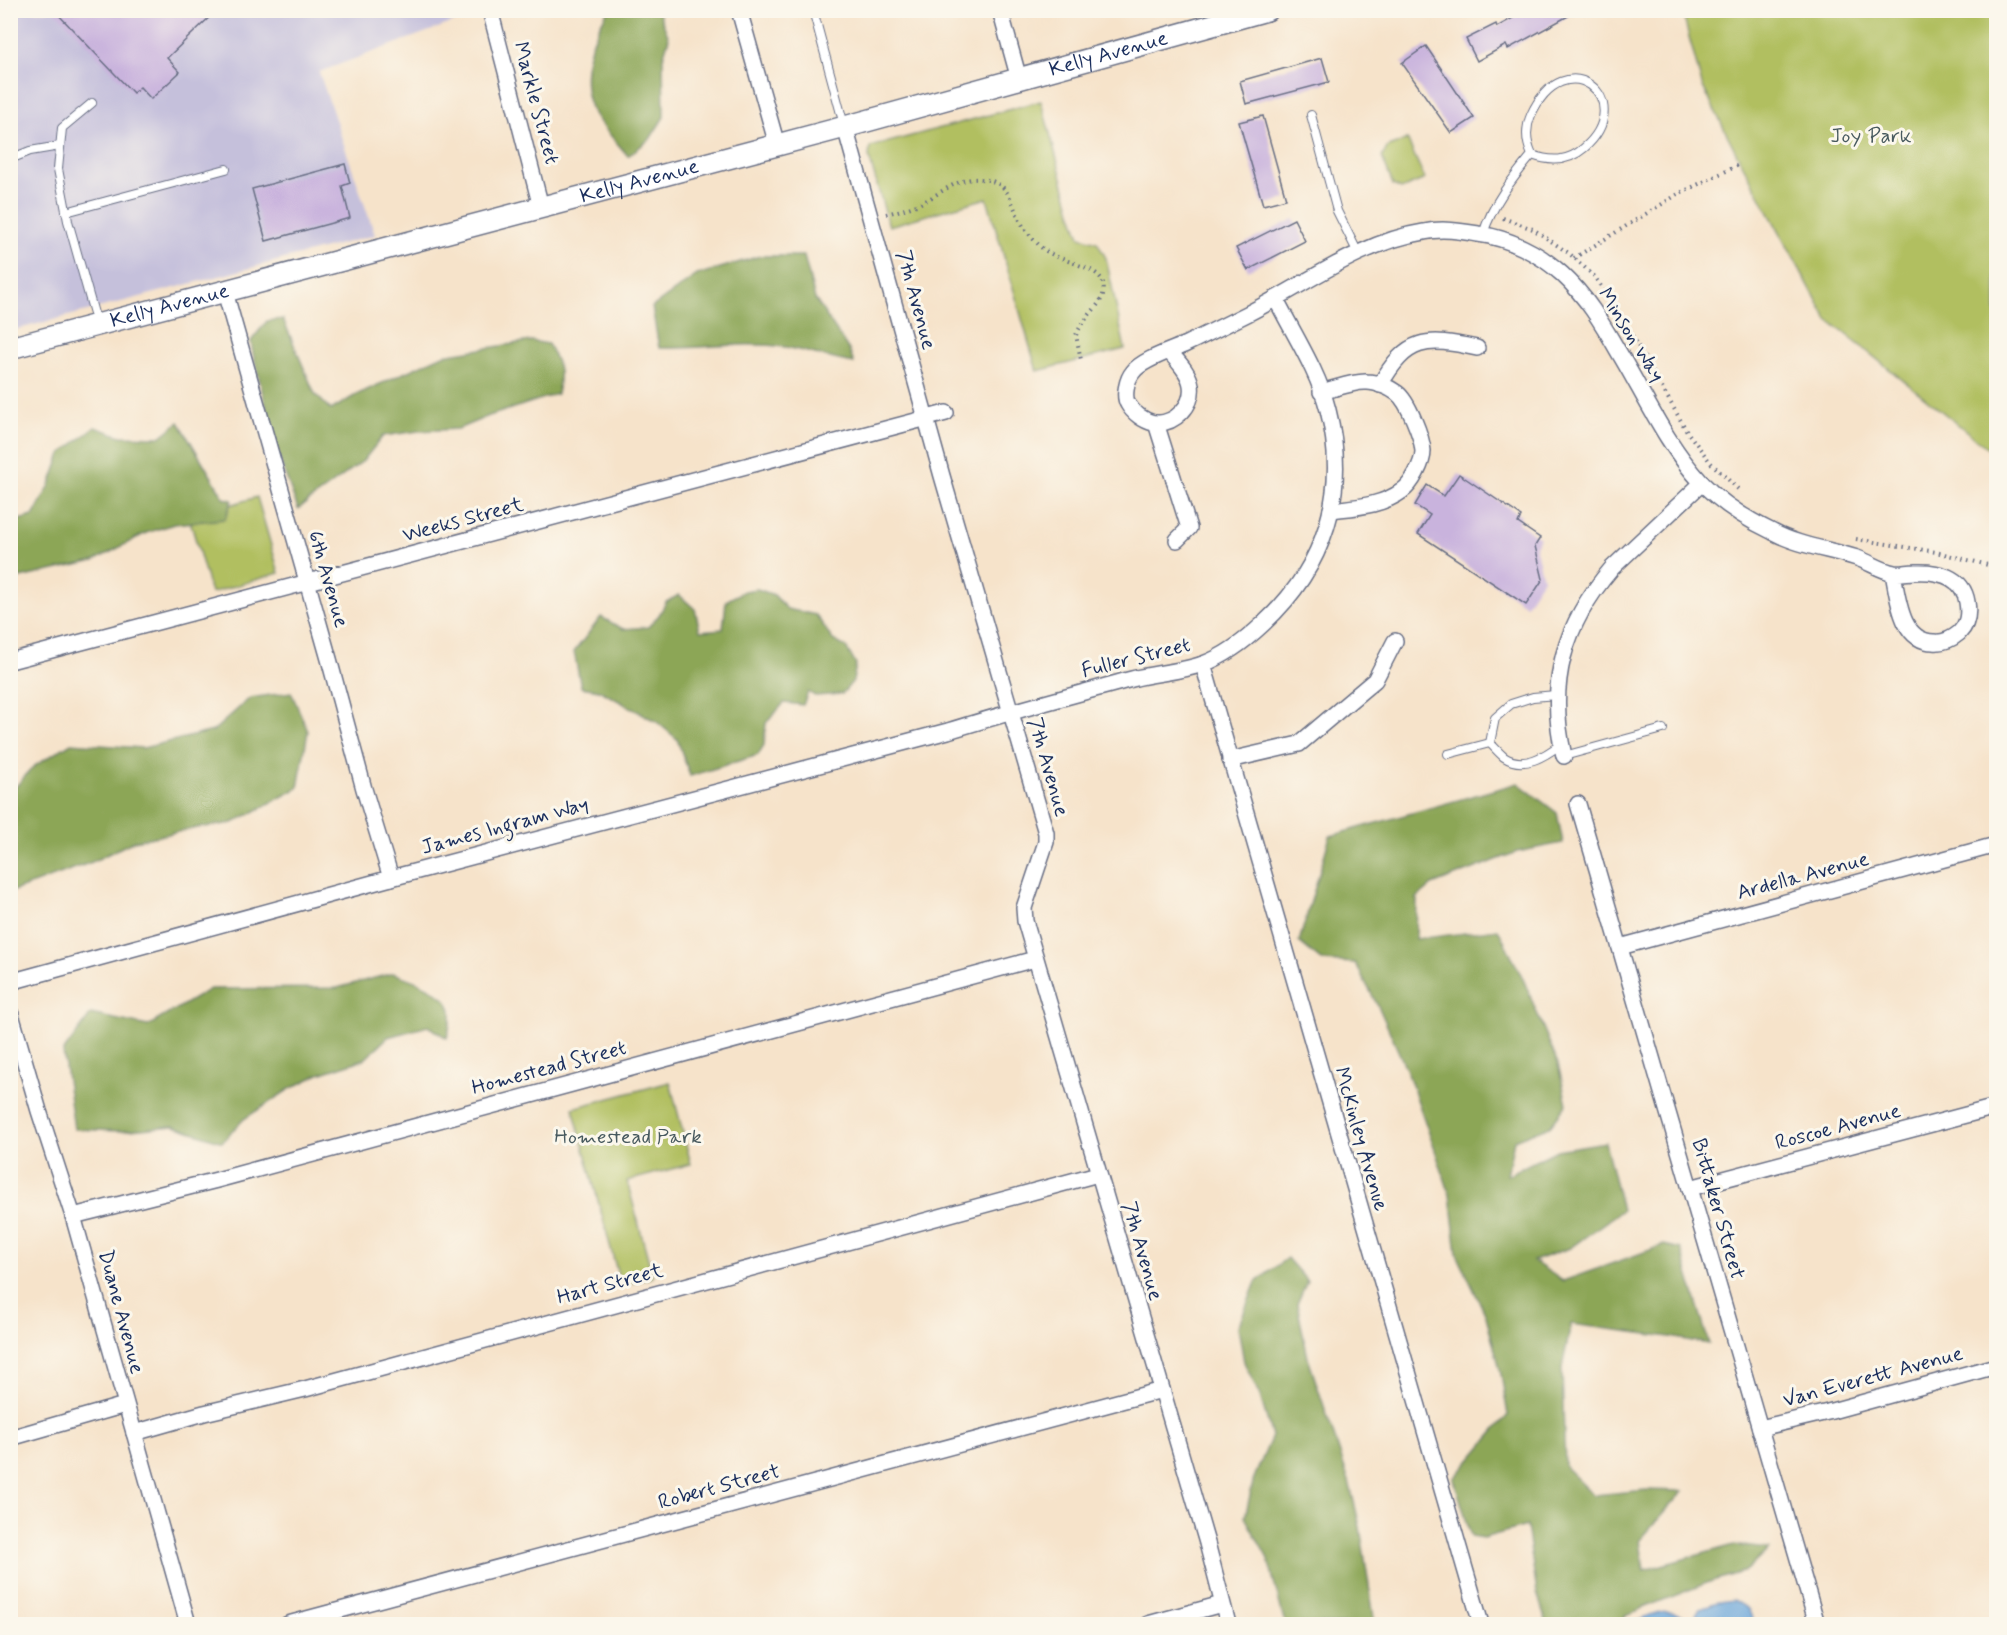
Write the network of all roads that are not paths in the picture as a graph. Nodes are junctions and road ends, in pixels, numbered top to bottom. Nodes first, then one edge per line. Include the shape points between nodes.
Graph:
1 (490, 10) edge
2 (740, 10) edge
3 (813, 10) edge
4 (1000, 10) edge
5 (1261, 11) edge
6 (1019, 79) junction
7 (92, 103) dead end
8 (1311, 115) dead end
9 (845, 127) junction
10 (777, 145) junction
11 (60, 146) junction
12 (1532, 155) junction
13 (10, 159) edge
14 (226, 169) dead end
15 (541, 207) junction
16 (66, 212) junction
17 (1483, 234) junction
18 (1358, 254) junction
19 (225, 292) junction
20 (1276, 299) junction
21 (97, 325) junction
22 (12, 342) edge
23 (1477, 348) dead end
24 (1169, 351) junction
25 (1380, 384) junction
26 (1322, 392) junction
27 (946, 413) dead end
28 (927, 418) junction
29 (1156, 423) junction
30 (1702, 483) junction
31 (1331, 510) junction
32 (1177, 540) dead end
33 (1893, 573) junction
34 (306, 583) junction
35 (1395, 641) dead end
36 (10, 661) edge
37 (1203, 664) junction
38 (1556, 695) junction
39 (1010, 712) junction
40 (1663, 729) dead end
41 (1490, 743) junction
42 (1562, 750) junction
43 (1448, 754) dead end
44 (1230, 760) junction
45 (1578, 804) dead end
46 (1996, 845) edge
47 (391, 878) junction
48 (1620, 947) junction
49 (1035, 958) junction
50 (10, 982) edge
51 (10, 1011) edge
52 (1996, 1107) edge
53 (1098, 1174) junction
54 (1690, 1188) junction
55 (73, 1216) junction
56 (1996, 1366) edge
57 (1162, 1390) junction
58 (125, 1405) junction
59 (1760, 1428) junction
60 (134, 1432) junction
61 (10, 1438) edge
62 (1222, 1604) junction
63 (188, 1624) edge
64 (288, 1624) edge
65 (1148, 1624) edge
66 (1228, 1624) edge
67 (1481, 1624) edge
68 (1817, 1624) edge

1 - 15 street, Markle Street
2 - 10 street
3 - 9 lane
4 - 6 street
5 - 6 main road, Kelly Avenue
6 - 9 main road, Kelly Avenue
7 - 11 lane via 62,128
8 - 18 lane via 1337,211
9 - 10 main road, Kelly Avenue
9 - 28 street, 7th Avenue
10 - 15 main road, Kelly Avenue
11 - 13 lane
11 - 16 lane via 58,169
12 - 12 lane via 1564,160 1590,143 1604,120 1601,100 1590,85 1576,78 1563,81 1544,94 1527,129
12 - 17 lane via 1490,213
14 - 16 lane
15 - 19 main road, Kelly Avenue
16 - 21 lane
17 - 18 street, Minson Way via 1426,231
17 - 30 street, Minson Way via 1515,244 1548,263 1586,299 1679,454
18 - 20 street, Minson Way
19 - 21 main road, Kelly Avenue
19 - 34 street, 6th Avenue
20 - 24 street, Minson Way
20 - 26 street, Fuller Street
21 - 22 main road, Kelly Avenue
23 - 25 street via 1425,342 1407,350 1392,364
24 - 29 street via 1186,371 1191,397 1183,412 1172,420
24 - 29 street, Minson Way via 1133,371 1125,394 1128,405 1142,419
25 - 26 street via 1366,382
25 - 31 street via 1399,394 1415,421 1423,453 1417,471 1404,490 1389,499
26 - 31 street, Fuller Street via 1335,445
27 - 28 street, Weeks Street
28 - 34 street, Weeks Street
28 - 39 street, 7th Avenue
29 - 32 street via 1189,528
30 - 33 street, Minson Way via 1773,532
30 - 38 street via 1600,582 1572,629
31 - 37 street, Fuller Street via 1314,558 1280,609 1243,641
33 - 33 street, Minson Way via 1933,572 1954,580 1963,587 1967,598 1968,617 1964,626 1940,643 1918,638 1905,621
34 - 36 street, Weeks Street
34 - 47 street, 6th Avenue
35 - 44 street via 1375,680 1299,744
37 - 39 street, Fuller Street
37 - 44 street, McKinley Avenue
38 - 41 lane via 1511,704 1495,718
38 - 42 street
39 - 47 street, James Ingram Way
39 - 49 street, 7th Avenue via 1046,832 1024,908
40 - 42 lane
41 - 42 lane via 1504,757 1522,763
41 - 43 lane
44 - 67 street, McKinley Avenue
45 - 48 street, Bittaker Street
46 - 48 street, Ardella Avenue
47 - 50 street, James Ingram Way
48 - 54 street, Bittaker Street
49 - 53 street, 7th Avenue
49 - 55 street, Homestead Street
51 - 55 street, Duane Avenue
52 - 54 street, Roscoe Avenue
53 - 57 street, 7th Avenue
53 - 60 street, Hart Street
54 - 59 street, Bittaker Street
55 - 58 street, Duane Avenue
56 - 59 street, Van Everett Avenue
57 - 62 street, 7th Avenue
57 - 64 street, Robert Street
58 - 60 street, Duane Avenue
58 - 61 street
59 - 68 street, Bittaker Street
60 - 63 street, Duane Avenue
62 - 65 street
62 - 66 street, 7th Avenue

